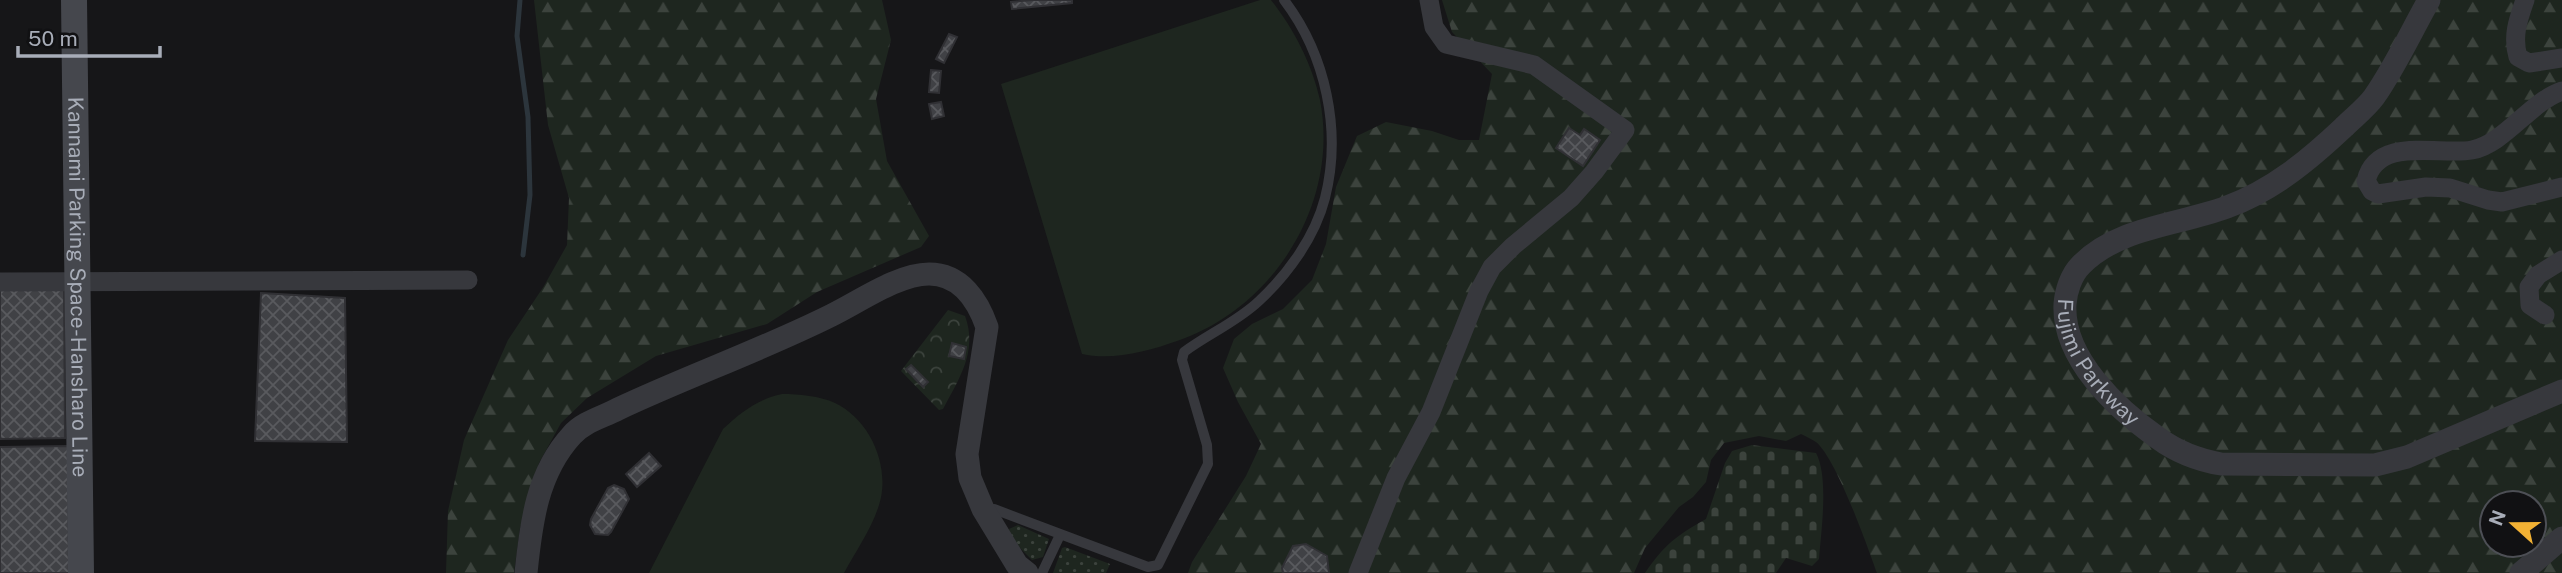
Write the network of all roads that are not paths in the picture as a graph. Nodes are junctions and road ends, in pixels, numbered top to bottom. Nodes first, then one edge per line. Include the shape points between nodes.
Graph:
1 (74, 0) edge
2 (1284, 0) edge
3 (1429, 0) edge
4 (2429, 0) edge
5 (2525, 0) edge
6 (2562, 58) edge
7 (2562, 91) edge
8 (2562, 187) edge
9 (2562, 260) edge
10 (79, 281) junction
11 (468, 281) dead end
12 (0, 282) edge
13 (2545, 315) dead end
14 (2562, 391) edge
15 (983, 509) junction
16 (1060, 535) junction
17 (2562, 538) edge
18 (81, 573) edge
19 (526, 573) edge
20 (1027, 573) edge
21 (1042, 573) edge
22 (1359, 573) edge
23 (2521, 573) edge

1 - 10 main road, Kannami Parking Space-Hansharo Line
2 - 16 lane via 1311,44 1323,76 1331,122 1325,198 1314,227 1288,270 1259,301 1184,352 1182,360 1207,445 1208,464 1158,565 1148,567
3 - 22 street via 1434,27 1446,44 1534,65 1625,130 1571,198 1492,267 1431,412 1396,478
4 - 14 street, Fujimi Parkway via 2372,98 2309,160 2258,194 2129,236 2101,248 2079,267 2066,290 2069,339 2082,364 2115,402 2157,438 2201,460 2221,464 2375,465 2407,457
5 - 6 street via 2516,23 2518,57 2529,63
7 - 8 street via 2473,150 2404,150 2380,160 2366,181 2378,194 2450,188 2502,202
9 - 13 street via 2538,275 2529,287 2530,304
10 - 11 street
10 - 12 street
10 - 18 main road, Kannami Parking Space-Hansharo Line
15 - 16 lane via 994,509
15 - 19 street via 970,478 967,454 987,327 972,294 942,276 928,274 902,280 574,432 550,464 539,489
15 - 20 street via 1017,565
16 - 21 lane
17 - 23 street

